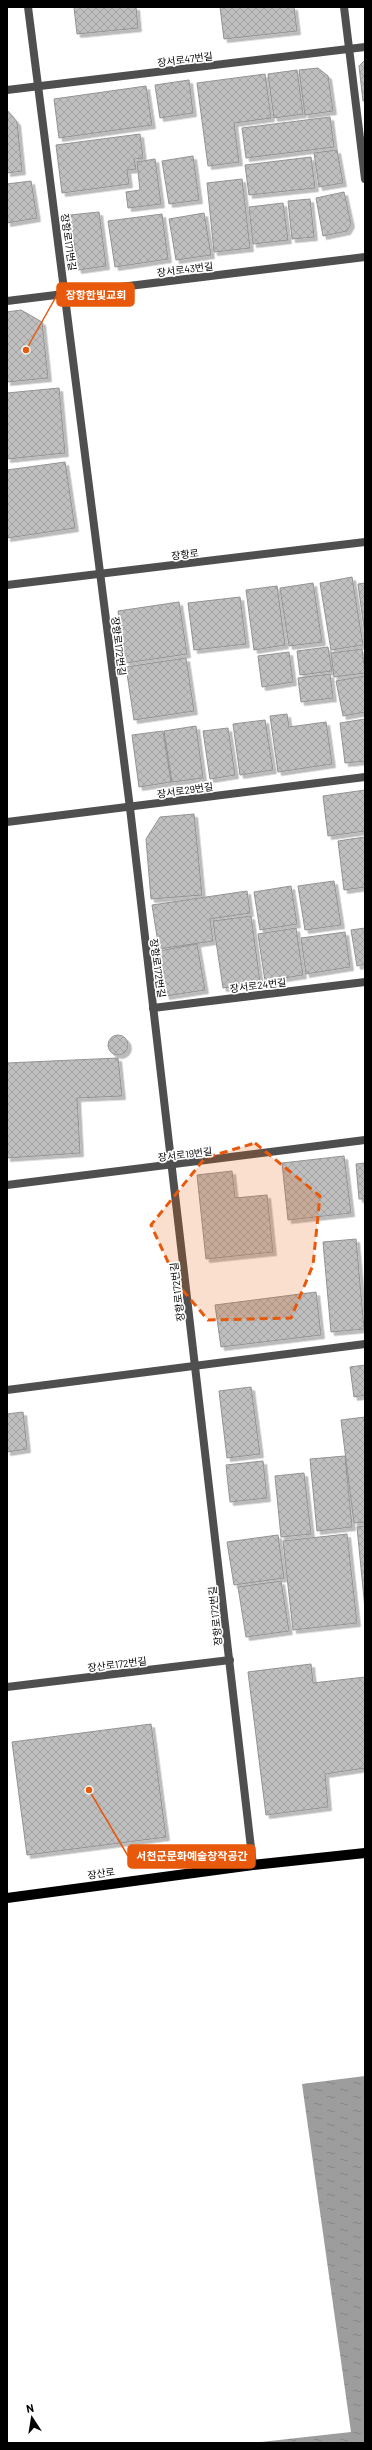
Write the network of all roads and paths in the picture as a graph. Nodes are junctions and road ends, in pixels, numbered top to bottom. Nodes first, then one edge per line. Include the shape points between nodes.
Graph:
1 (28, 7) edge
2 (344, 7) edge
3 (365, 47) edge
4 (349, 49) junction
5 (38, 86) junction
6 (7, 90) edge
7 (365, 179) edge
8 (365, 257) edge
9 (65, 294) junction
10 (7, 301) edge
11 (365, 542) edge
12 (99, 575) junction
13 (7, 584) edge
14 (365, 776) edge
15 (130, 808) junction
16 (7, 822) edge
17 (365, 982) edge
18 (153, 1008) junction
19 (365, 1140) edge
20 (172, 1166) junction
21 (7, 1185) edge
22 (365, 1344) edge
23 (196, 1364) junction
24 (7, 1390) edge
25 (230, 1660) junction
26 (7, 1687) edge
27 (365, 1853) edge
28 (253, 1865) junction
29 (7, 1898) edge

1 - 5 street, 장항로171번길
2 - 4 street
3 - 4 street, 장서로47번길
4 - 5 street, 장서로47번길
4 - 7 street
5 - 6 street, 장서로47번길
5 - 9 street, 장항로171번길
8 - 9 street, 장서로43번길
9 - 10 street, 장서로43번길
9 - 12 street, 장항로171번길
11 - 12 street, 장항로
12 - 13 street, 장항로
12 - 15 street, 장항로172번길
14 - 15 street, 장서로29번길
15 - 16 street, 장서로29번길
15 - 18 street, 장항로172번길
17 - 18 street, 장서로24번길
18 - 20 street, 장항로172번길
19 - 20 street, 장서로19번길
20 - 21 street, 장서로19번길
20 - 23 street, 장항로172번길
22 - 23 street
23 - 24 street
23 - 25 street, 장항로172번길
25 - 26 street, 장산로172번길
25 - 28 street, 장항로172번길
27 - 28 main road, 장산로
28 - 29 main road, 장산로

